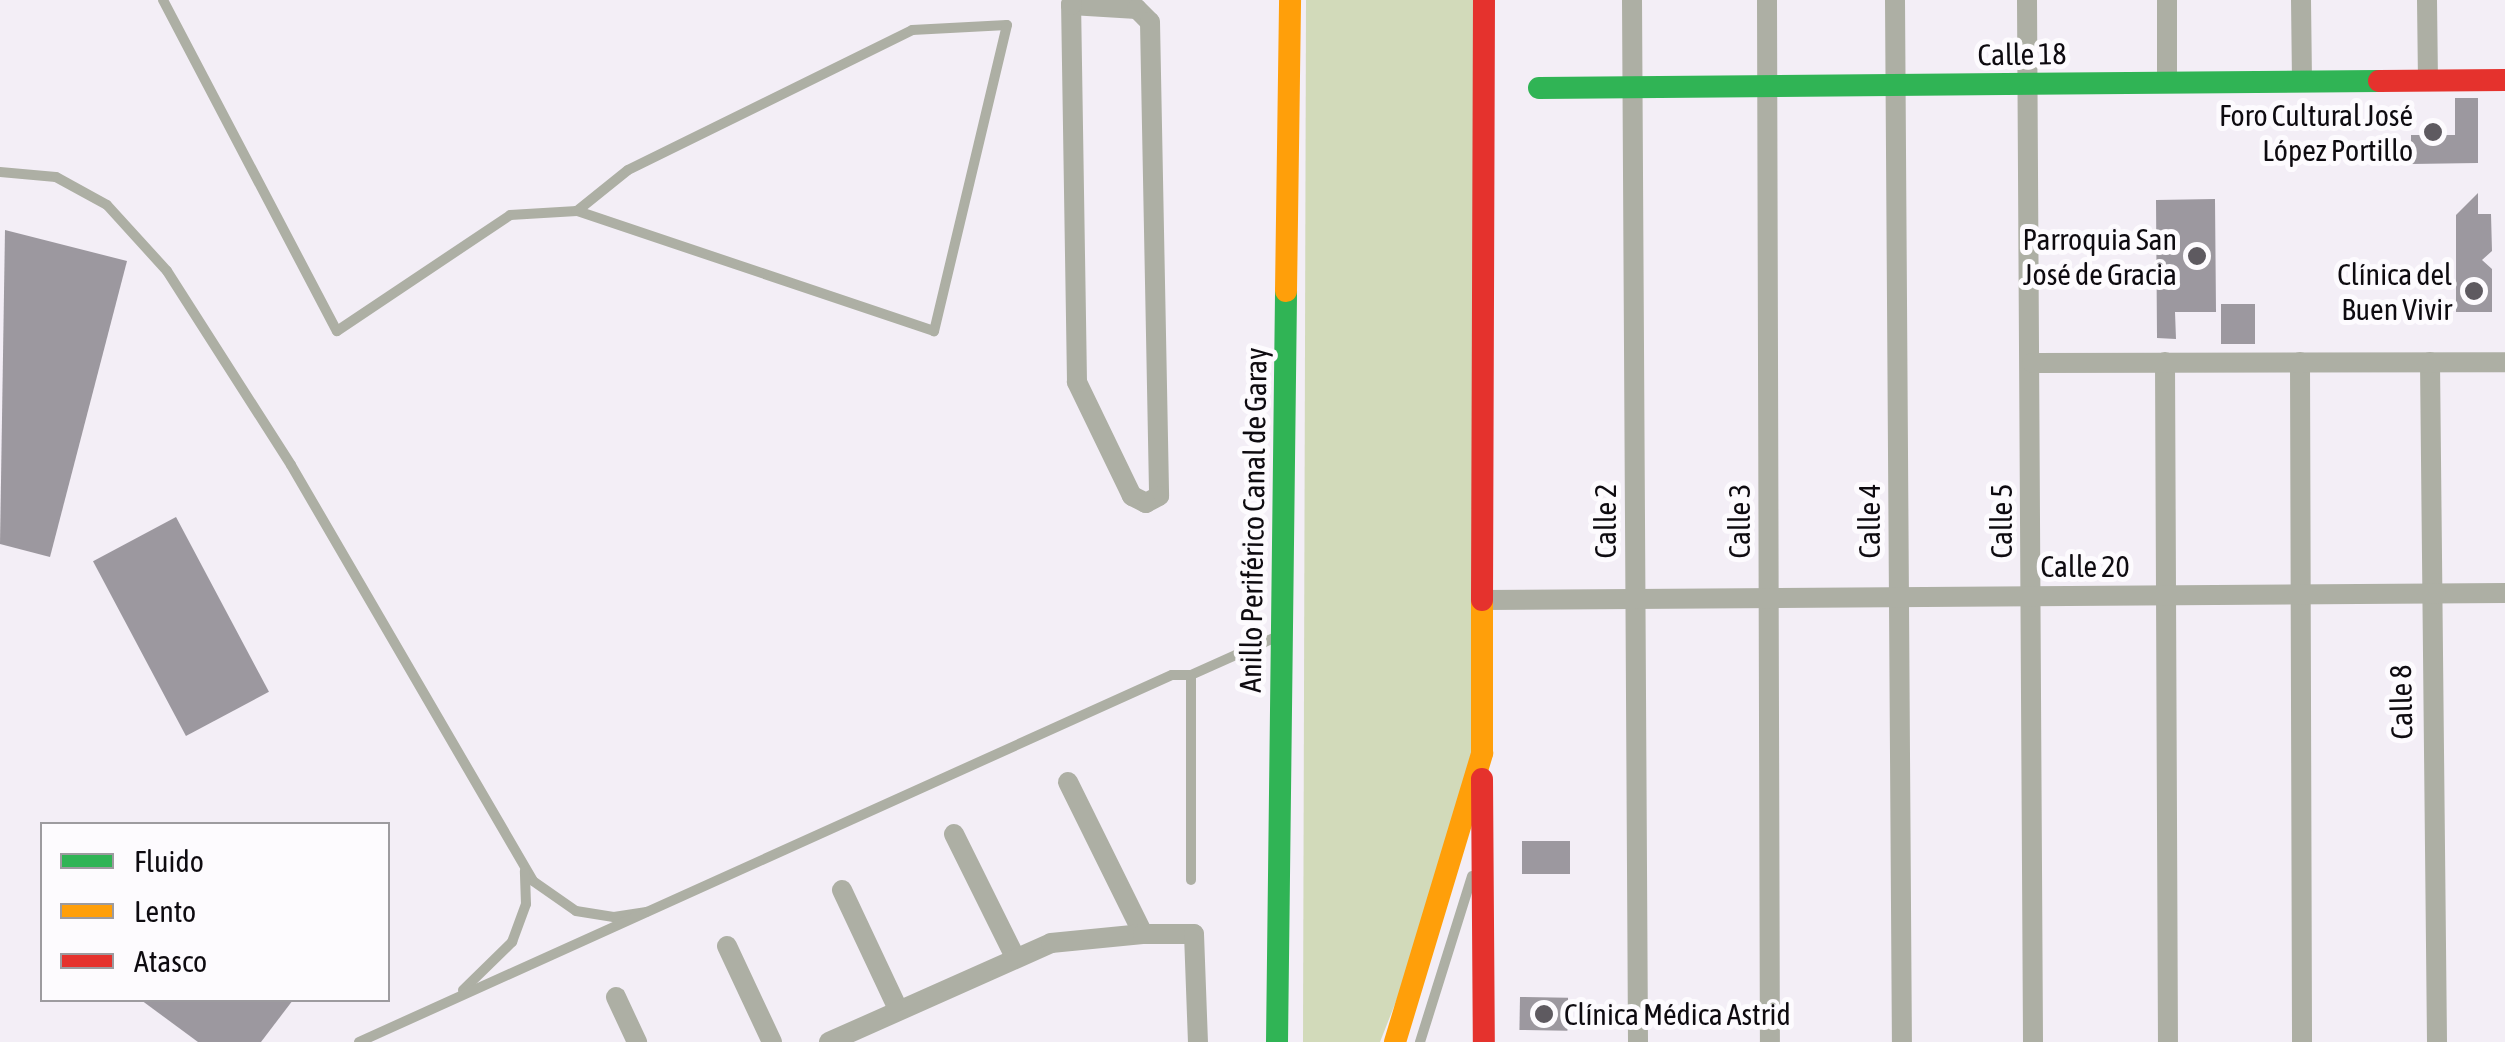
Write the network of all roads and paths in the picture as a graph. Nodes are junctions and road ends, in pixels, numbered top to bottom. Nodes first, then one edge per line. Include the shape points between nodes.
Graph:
1 (163, 0) edge
2 (1290, 0) edge
3 (1484, 0) edge
4 (1632, 0) edge
5 (1767, 0) edge
6 (1895, 0) edge
7 (2027, 0) edge
8 (2166, 0) edge
9 (2301, 0) edge
10 (2428, 0) edge
11 (1071, 2) edge
12 (2505, 80) edge
13 (2428, 81) junction
14 (2302, 82) junction
15 (2167, 83) junction
16 (2027, 84) junction
17 (1896, 85) junction
18 (1767, 86) junction
19 (1632, 87) junction
20 (1540, 88) dead end
21 (0, 172) edge
22 (577, 211) junction
23 (2166, 362) junction
24 (2300, 362) junction
25 (2430, 362) junction
26 (2505, 362) edge
27 (2032, 363) junction
28 (2429, 593) junction
29 (2505, 593) edge
30 (2298, 594) junction
31 (2162, 595) junction
32 (2030, 596) junction
33 (1899, 597) junction
34 (1769, 598) junction
35 (1636, 599) junction
36 (1486, 600) junction
37 (1280, 636) junction
38 (1191, 676) junction
39 (1482, 752) junction
40 (1068, 782) dead end
41 (954, 834) dead end
42 (1481, 847) junction
43 (525, 870) junction
44 (1191, 880) dead end
45 (842, 890) dead end
46 (648, 912) junction
47 (1143, 934) junction
48 (727, 946) dead end
49 (1015, 957) junction
50 (616, 996) dead end
51 (447, 1002) junction
52 (898, 1009) junction
53 (839, 1040) edge
54 (359, 1042) edge
55 (637, 1042) edge
56 (772, 1042) edge
57 (1198, 1042) edge
58 (1277, 1042) edge
59 (1395, 1042) edge
60 (1420, 1042) edge
61 (1484, 1042) edge
62 (1638, 1042) edge
63 (1770, 1042) edge
64 (1902, 1042) edge
65 (2032, 1042) edge
66 (2168, 1042) edge
67 (2302, 1042) edge
68 (2437, 1042) edge

1 - 22 lane via 337,331 510,215
2 - 37 main road, Anillo Periférico Canal de Garay
3 - 36 main road
4 - 19 street, Calle 2
5 - 18 street, Calle 3
6 - 17 street, Calle 4
7 - 16 street, Calle 5
8 - 15 street
9 - 14 street
10 - 13 street
11 - 11 street via 1077,382 1132,496 1146,503 1158,496 1150,22 1137,8
12 - 13 main road, Calle 18
13 - 14 main road, Calle 18
14 - 15 main road, Calle 18
15 - 16 main road, Calle 18
16 - 17 main road, Calle 18
16 - 27 street, Calle 5
17 - 18 main road, Calle 18
17 - 33 street, Calle 4
18 - 19 main road, Calle 18
18 - 34 street, Calle 3
19 - 20 main road, Calle 18
19 - 35 street, Calle 2
21 - 43 lane via 56,177 107,205 167,271 291,465
22 - 22 lane via 934,331 1007,25 912,30 628,170
23 - 24 street
23 - 27 street
23 - 31 street
24 - 25 street
24 - 30 street
25 - 26 street
25 - 28 street, Calle 8
27 - 32 street, Calle 5
28 - 29 street, Calle 20
28 - 30 street, Calle 20
28 - 68 street, Calle 8
30 - 31 street, Calle 20
30 - 67 street
31 - 32 street, Calle 20
31 - 66 street
32 - 33 street, Calle 20
32 - 65 street, Calle 5
33 - 34 street, Calle 20
33 - 64 street, Calle 4
34 - 35 street, Calle 20
34 - 63 street, Calle 3
35 - 36 street, Calle 20
35 - 62 street, Calle 2
36 - 39 main road
37 - 38 lane
37 - 58 main road, Anillo Periférico Canal de Garay
38 - 44 lane
38 - 46 lane via 1172,675
39 - 42 main road
39 - 59 main road
40 - 47 street
41 - 49 street
42 - 60 lane
42 - 61 main road
43 - 46 lane via 543,892 576,911 614,917
43 - 51 lane via 526,904 512,942 487,972
45 - 52 street
46 - 51 lane
47 - 49 street via 1052,944
47 - 57 street via 1194,934
48 - 56 street
49 - 52 street
50 - 55 street
51 - 54 lane
52 - 53 street

